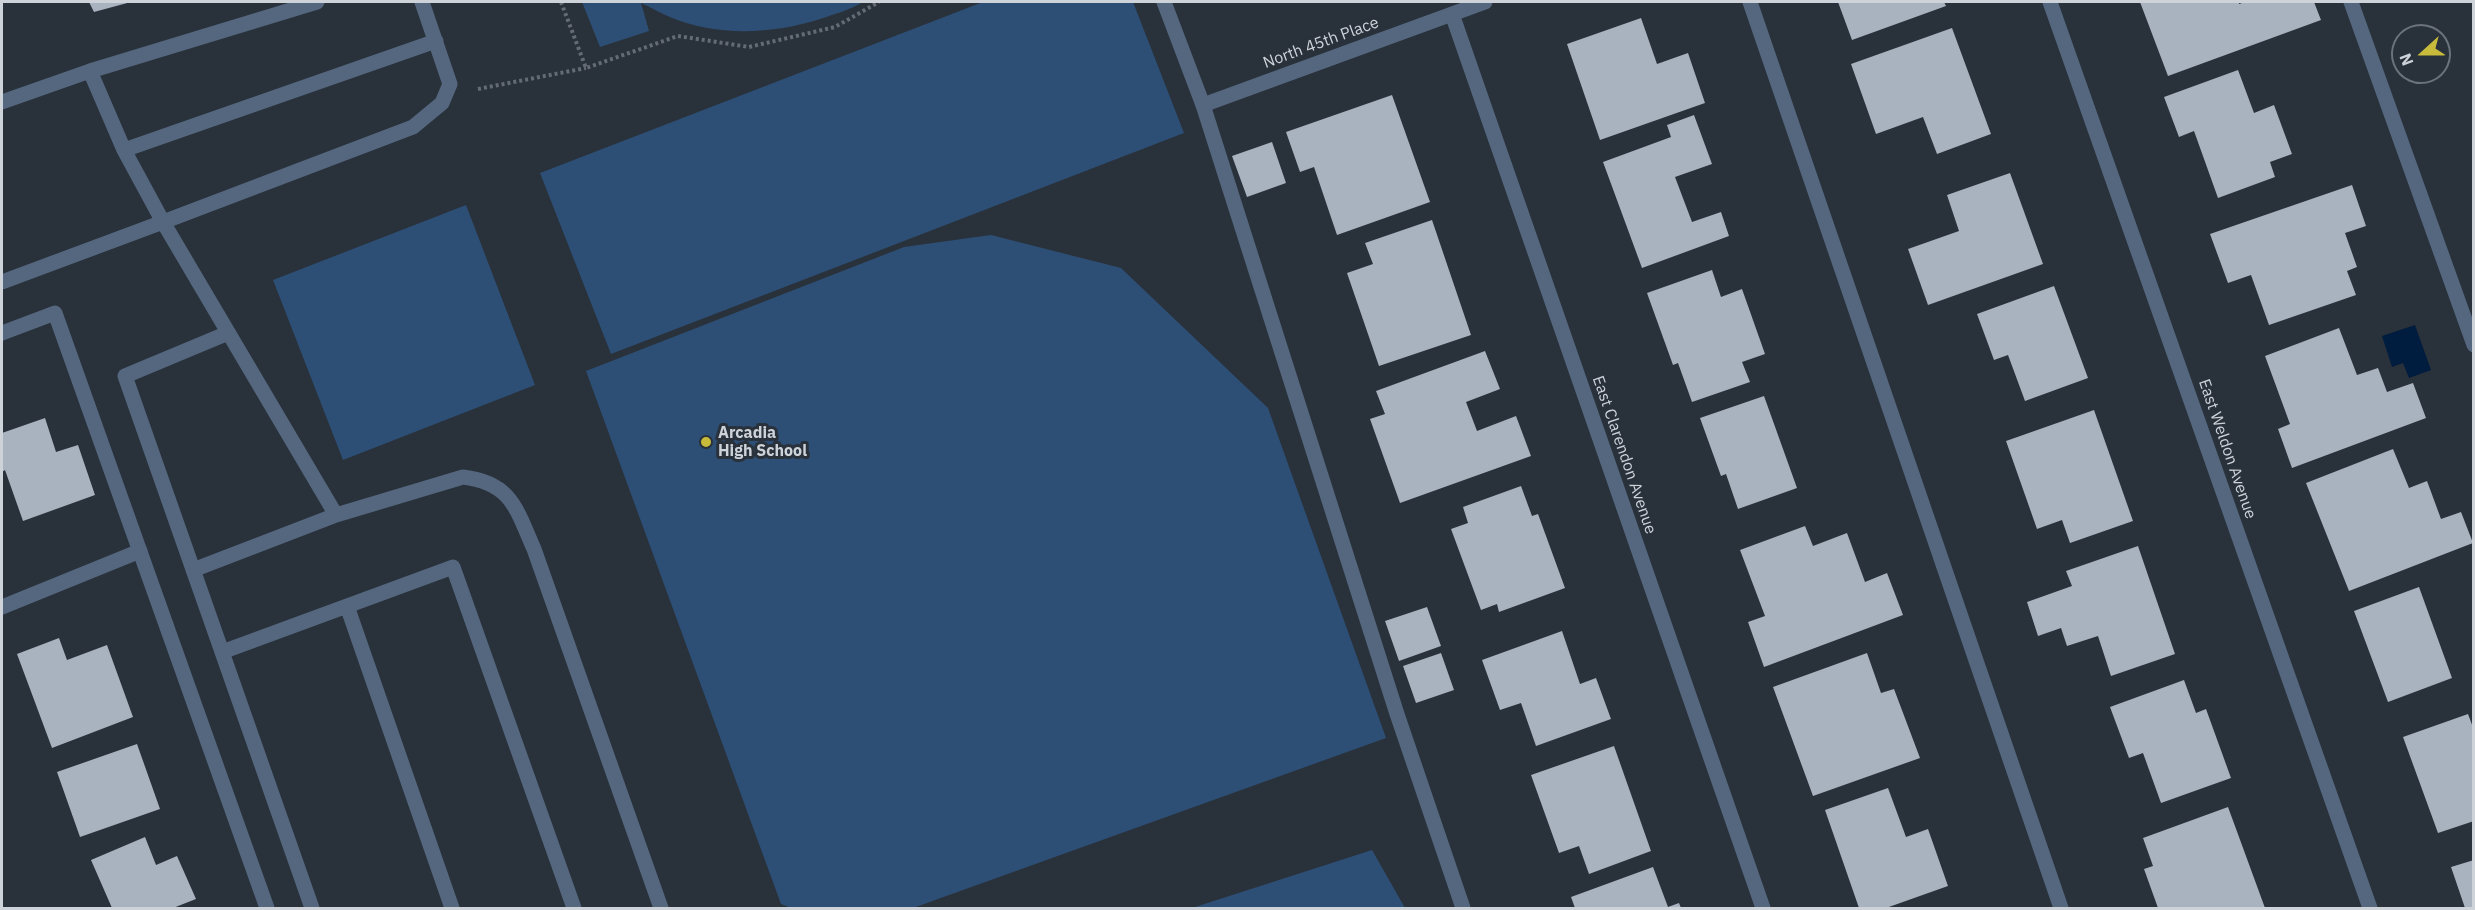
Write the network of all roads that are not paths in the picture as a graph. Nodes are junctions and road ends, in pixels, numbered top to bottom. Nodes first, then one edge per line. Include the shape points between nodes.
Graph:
1 (317, 2) edge
2 (422, 2) edge
3 (1164, 2) edge
4 (1485, 2) edge
5 (1750, 2) edge
6 (2050, 2) edge
7 (2351, 2) edge
8 (1452, 14) junction
9 (436, 41) junction
10 (90, 71) junction
11 (2, 102) edge
12 (1203, 105) junction
13 (124, 150) junction
14 (163, 222) junction
15 (2, 282) edge
16 (2, 333) edge
17 (228, 333) junction
18 (2474, 345) edge
19 (336, 515) junction
20 (140, 551) junction
21 (193, 570) junction
22 (347, 606) junction
23 (2, 607) edge
24 (222, 651) junction
25 (267, 909) edge
26 (312, 909) edge
27 (452, 909) edge
28 (574, 909) edge
29 (661, 909) edge
30 (1463, 909) edge
31 (1763, 909) edge
32 (2061, 909) edge
33 (2370, 909) edge

1 - 10 street
2 - 9 street
3 - 12 street
4 - 8 street, North 45th Place
5 - 32 street
6 - 33 street, East Weldon Avenue
7 - 18 street
8 - 12 street, North 45th Place
8 - 31 street, East Clarendon Avenue
9 - 13 street
9 - 14 street via 450,84 441,103 413,127
10 - 11 street
10 - 13 street
12 - 30 street
13 - 14 street
14 - 15 street
14 - 17 street
16 - 20 street via 55,313
17 - 19 street
17 - 21 street via 125,376
19 - 21 street
19 - 29 street via 463,477 484,480 511,498 534,549
20 - 23 street
20 - 25 street
21 - 24 street
22 - 24 street
22 - 27 street
22 - 28 street via 453,567
24 - 26 street

